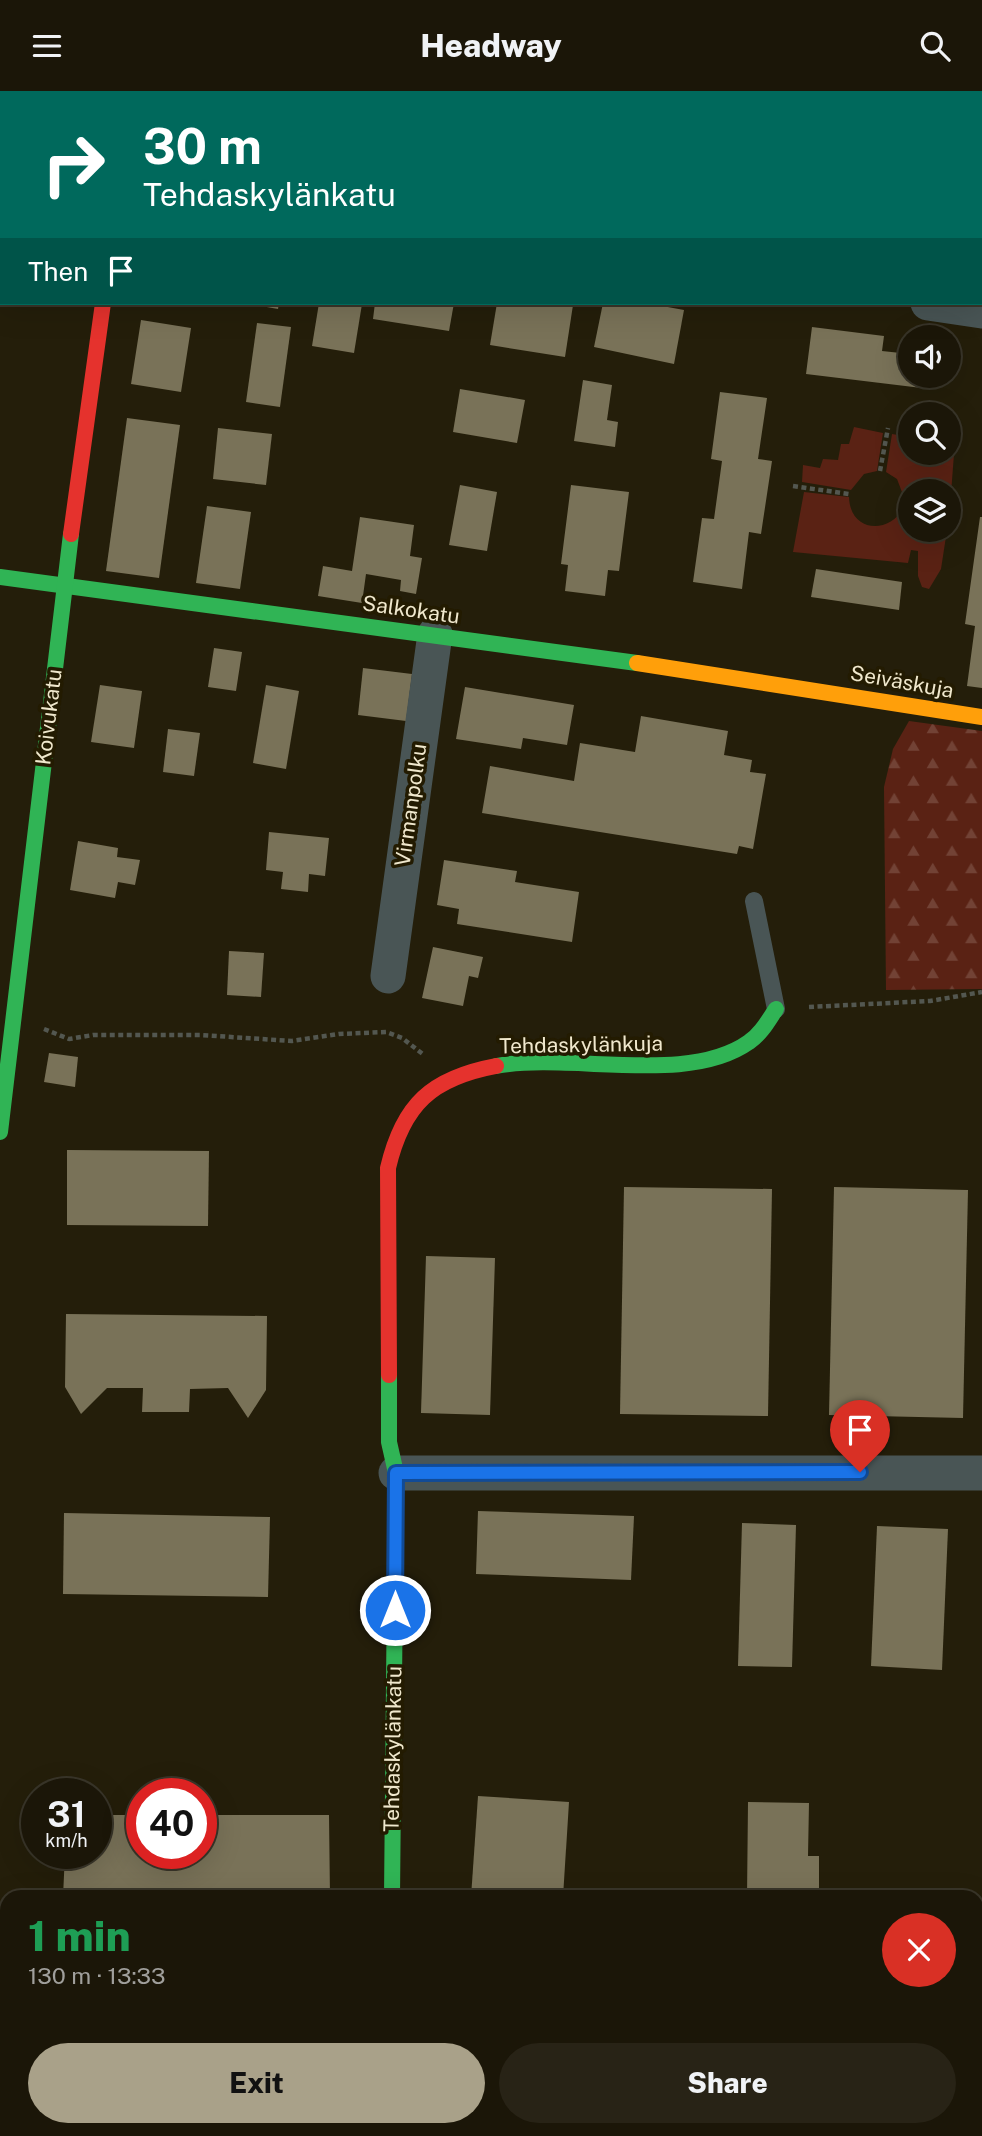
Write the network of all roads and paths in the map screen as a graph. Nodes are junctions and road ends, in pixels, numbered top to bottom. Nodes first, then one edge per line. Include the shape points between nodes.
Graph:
1 (103, 305) edge
2 (942, 305) edge
3 (982, 311) edge
4 (887, 428) dead end
5 (880, 471) dead end
6 (793, 486) dead end
7 (849, 494) dead end
8 (0, 577) edge
9 (64, 585) junction
10 (435, 633) junction
11 (815, 689) joint
12 (982, 717) edge
13 (754, 901) dead end
14 (388, 976) dead end
15 (982, 992) edge
16 (776, 1009) junction
17 (7, 1016) edge
18 (432, 1088) junction
19 (0, 1132) edge
20 (396, 1473) junction
21 (982, 1473) edge
22 (392, 1890) edge

1 - 9 street, Koivukatu
2 - 3 street
4 - 5 path
6 - 7 path
8 - 9 street, Salkokatu
9 - 10 street, Salkokatu
9 - 17 street, Koivukatu
10 - 11 street, Salkokatu
10 - 14 street, Virmanpolku
11 - 12 street, Seiväskuja
13 - 16 lane
15 - 16 path via 930,1001
16 - 18 street, Tehdaskylänkuja via 753,1040 709,1061 682,1066 509,1065 482,1068
17 - 18 path via 69,1039 201,1035 292,1041 386,1032 420,1050 432,1065
17 - 19 street, Koivukatu
18 - 20 street via 397,1133 388,1168 389,1443
20 - 21 street
20 - 22 street, Tehdaskylänkatu

